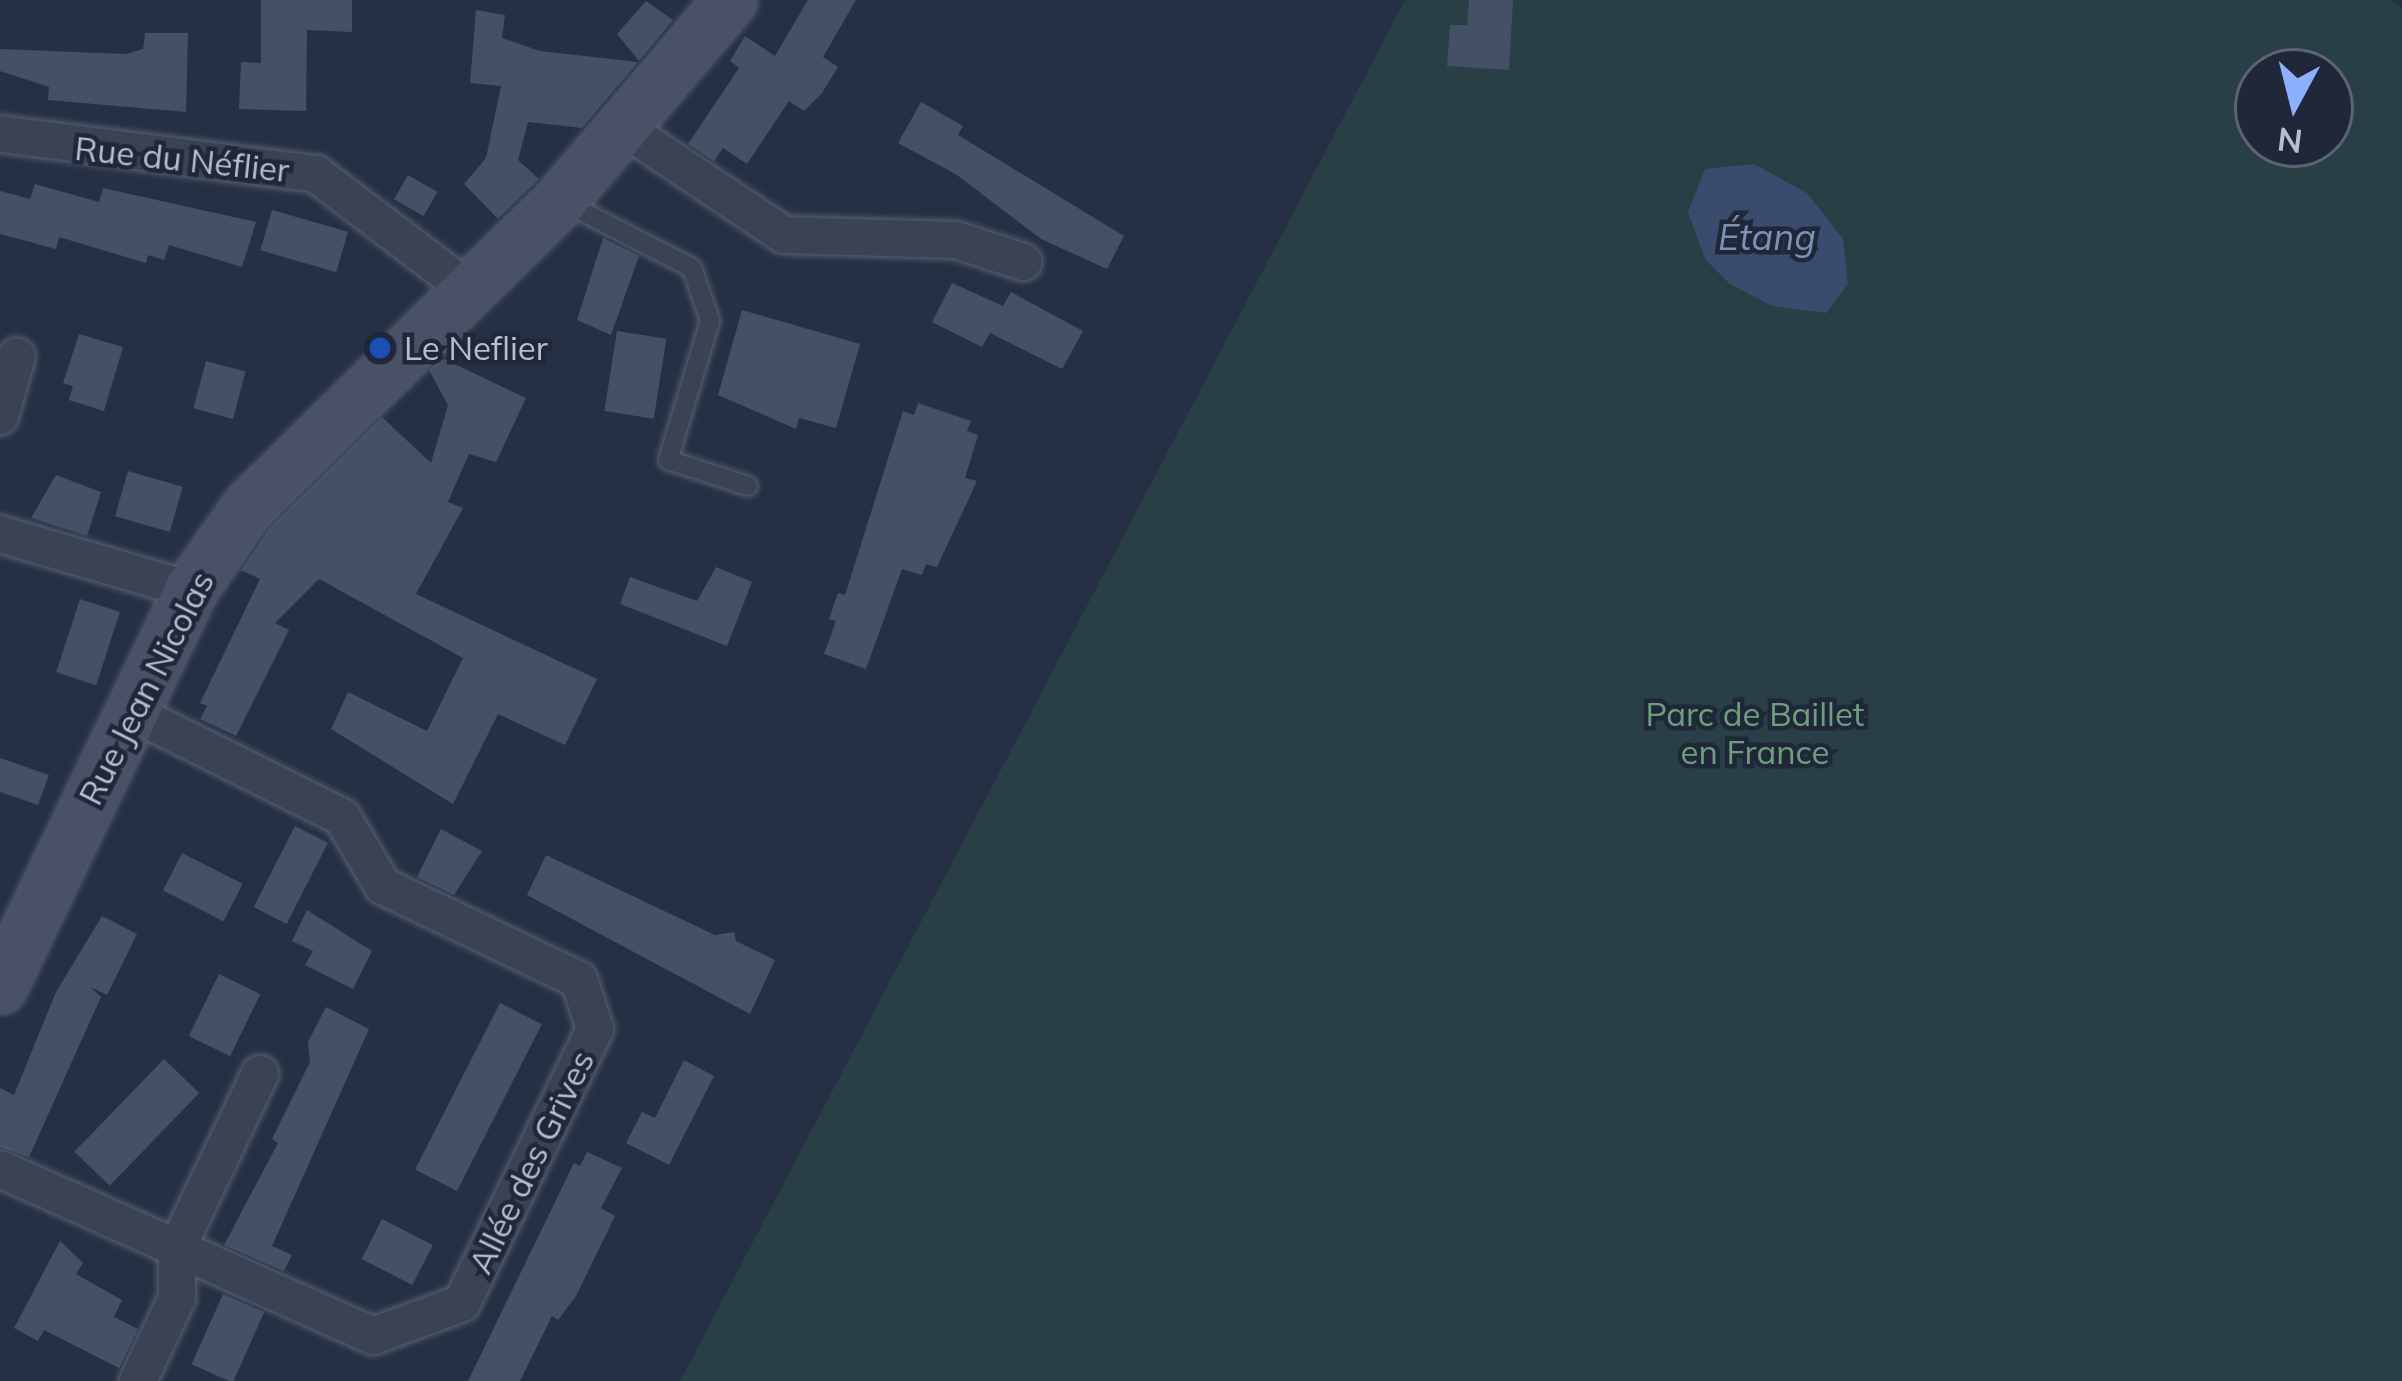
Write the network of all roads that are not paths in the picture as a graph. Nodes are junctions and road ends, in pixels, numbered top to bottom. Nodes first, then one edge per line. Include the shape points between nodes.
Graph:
1 (730, 0) edge
2 (621, 126) junction
3 (0, 134) edge
4 (560, 200) junction
5 (1023, 262) dead end
6 (470, 291) junction
7 (17, 356) dead end
8 (0, 416) edge
9 (748, 485) dead end
10 (0, 534) edge
11 (190, 590) junction
12 (131, 712) junction
13 (0, 987) edge
14 (260, 1074) dead end
15 (0, 1169) edge
16 (177, 1247) junction
17 (138, 1381) edge

1 - 2 street, Rue Jean Nicolas
2 - 4 street, Rue Jean Nicolas
2 - 5 street via 784,235 956,240
3 - 6 street, Rue du Néflier via 316,174
4 - 6 street, Rue Jean Nicolas
4 - 9 lane via 692,268 710,321 668,460
6 - 11 street, Rue Jean Nicolas via 313,436 248,507
7 - 8 street
10 - 11 street
11 - 12 street, Rue Jean Nicolas
12 - 13 street, Rue Jean Nicolas
12 - 16 street, Allée des Grives via 342,817 383,886 580,980 596,1028 462,1303 373,1336
14 - 16 street
15 - 16 street
16 - 17 street via 177,1298

